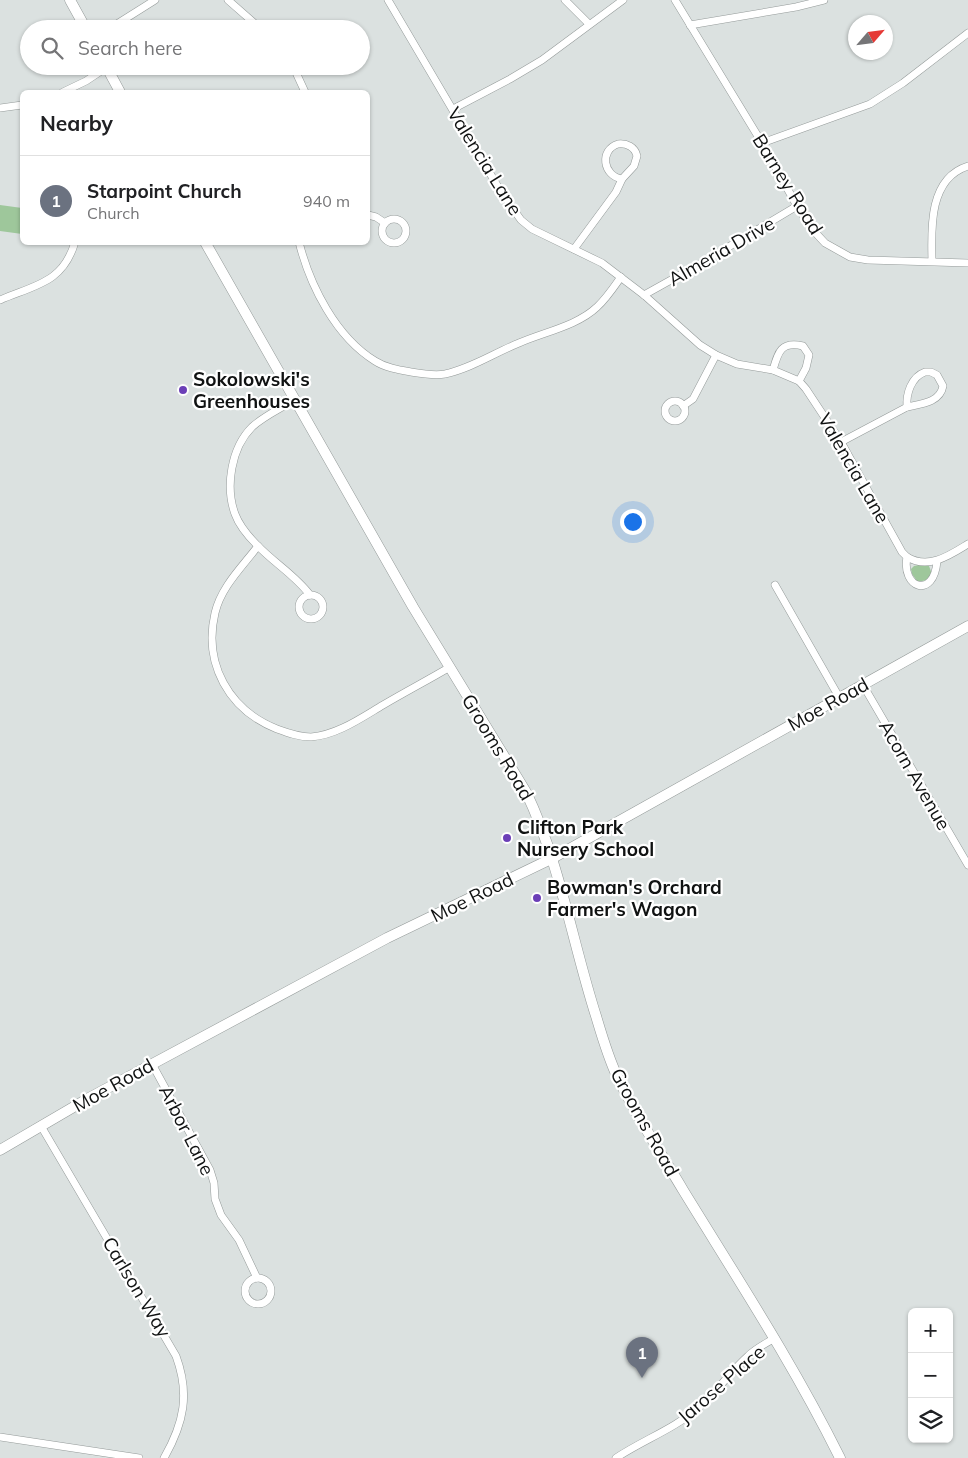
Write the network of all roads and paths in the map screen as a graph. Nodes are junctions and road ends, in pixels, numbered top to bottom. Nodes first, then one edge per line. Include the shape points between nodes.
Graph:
1 (70, 0) edge
2 (155, 0) edge
3 (228, 0) edge
4 (388, 0) edge
5 (565, 0) edge
6 (623, 0) edge
7 (675, 0) edge
8 (824, 0) edge
9 (81, 20) edge
10 (123, 20) edge
11 (251, 20) edge
12 (589, 24) junction
13 (690, 25) junction
14 (968, 33) edge
15 (95, 75) edge
16 (111, 75) edge
17 (297, 75) edge
18 (67, 90) edge
19 (119, 90) edge
20 (304, 90) edge
21 (20, 105) edge
22 (0, 108) edge
23 (452, 109) junction
24 (762, 143) junction
25 (968, 166) edge
26 (622, 178) junction
27 (797, 206) junction
28 (370, 216) edge
29 (385, 223) dead end
30 (74, 245) edge
31 (207, 245) edge
32 (300, 245) edge
33 (574, 249) junction
34 (932, 262) junction
35 (968, 263) edge
36 (621, 277) junction
37 (644, 295) junction
38 (0, 300) edge
39 (716, 355) junction
40 (773, 370) junction
41 (799, 381) junction
42 (294, 400) junction
43 (683, 406) dead end
44 (907, 407) junction
45 (840, 442) junction
46 (968, 544) edge
47 (258, 546) junction
48 (907, 557) junction
49 (937, 561) junction
50 (775, 585) dead end
51 (310, 595) dead end
52 (968, 626) edge
53 (450, 667) junction
54 (863, 685) junction
55 (840, 698) junction
56 (553, 858) junction
57 (968, 864) edge
58 (152, 1064) junction
59 (41, 1126) junction
60 (0, 1150) edge
61 (257, 1278) dead end
62 (774, 1339) junction
63 (0, 1436) edge
64 (139, 1458) edge
65 (164, 1458) edge
66 (616, 1458) edge
67 (840, 1458) edge

1 - 9 street
2 - 10 street
3 - 11 street
4 - 23 street, Valencia Lane
5 - 12 street
6 - 12 street
7 - 13 street, Barney Road
8 - 13 street
12 - 23 street via 542,60
13 - 24 street, Barney Road
14 - 24 street via 870,104
15 - 18 street
16 - 19 street
17 - 20 street
21 - 22 street
23 - 33 street, Valencia Lane via 521,220 538,233
24 - 27 street, Barney Road
25 - 34 street via 948,178 936,202 932,222
26 - 26 street via 637,159 632,147 622,143 609,149 605,160 608,170
26 - 33 street via 616,192
27 - 34 street, Barney Road via 825,243 850,257
27 - 37 street, Almeria Drive
28 - 29 street
30 - 38 street via 68,262 56,276
31 - 42 street, Grooms Road
32 - 36 street via 312,281 326,307 357,348 394,370 428,375 467,368 514,345 579,320 598,306
33 - 36 street, Valencia Lane
34 - 35 street, Barney Road
36 - 37 street, Valencia Lane
37 - 39 street, Valencia Lane via 700,345
39 - 40 street, Valencia Lane via 737,364
39 - 43 street via 692,399
40 - 41 street, Valencia Lane
40 - 41 street via 783,347 803,346 808,355
41 - 45 street, Valencia Lane
42 - 47 street via 251,428 238,449 232,468 230,495 235,516
42 - 53 street, Grooms Road
44 - 44 street via 930,401 941,394 943,386 937,375 925,372 917,377 908,395
44 - 45 street
45 - 48 street, Valencia Lane
46 - 49 street
47 - 51 street
47 - 53 street via 224,590 215,612 212,641 216,669 224,684 232,697 256,719 295,735 310,737 329,733
48 - 49 street via 919,562
48 - 49 street, Valencia Lane via 906,570 920,586 931,582
50 - 55 street
52 - 54 street, Moe Road
53 - 56 street, Grooms Road via 526,792
54 - 55 street, Moe Road
54 - 57 street, Acorn Avenue
55 - 56 street, Moe Road
56 - 58 street, Moe Road via 387,938
56 - 62 street, Grooms Road via 587,989 616,1075
58 - 59 street, Moe Road
58 - 61 street, Arbor Lane via 210,1170 221,1215 239,1240
59 - 60 street, Moe Road
59 - 65 street, Carlson Way via 180,1366 184,1397 178,1427
62 - 66 street, Jarose Place via 750,1354 682,1421
62 - 67 street, Grooms Road
63 - 64 street

